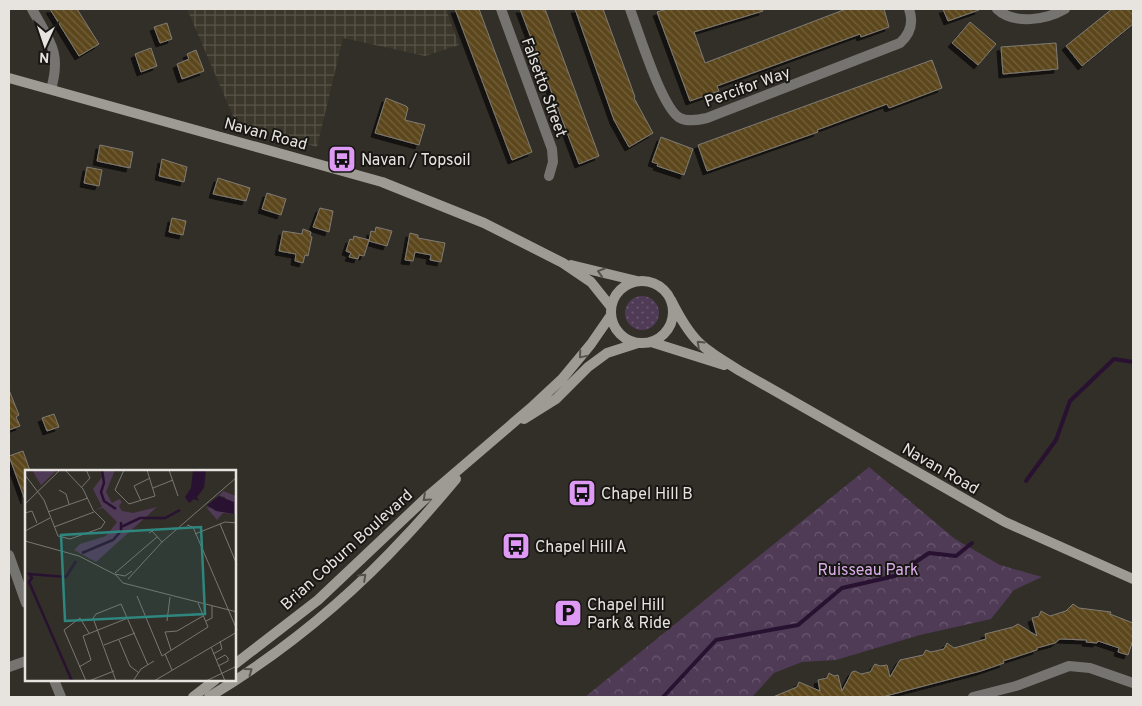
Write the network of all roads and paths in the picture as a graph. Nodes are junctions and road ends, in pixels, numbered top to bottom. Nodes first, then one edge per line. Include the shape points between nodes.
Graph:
1 (32, 9) edge
2 (501, 9) edge
3 (630, 9) edge
4 (909, 9) edge
5 (997, 9) edge
6 (1065, 9) edge
7 (9, 78) edge
8 (51, 89) junction
9 (549, 176) dead end
10 (563, 263) junction
11 (638, 281) junction
12 (671, 300) junction
13 (611, 311) junction
14 (651, 342) junction
15 (638, 344) junction
16 (740, 371) junction
17 (512, 426) junction
18 (477, 456) junction
19 (9, 555) edge
20 (1133, 579) edge
21 (25, 600) edge
22 (25, 661) edge
23 (236, 663) edge
24 (9, 667) edge
25 (236, 678) edge
26 (54, 681) edge
27 (214, 681) edge
28 (232, 681) edge
29 (1133, 683) edge
30 (61, 697) edge
31 (193, 697) edge
32 (208, 697) edge
33 (973, 697) edge

1 - 8 street via 55,54
2 - 9 street, Falsetto Street via 552,149
3 - 4 street, Percifor Way via 664,98 678,117 685,120 707,118 900,44 911,26
5 - 6 street via 1015,19 1052,15
7 - 8 main road, Navan Road
8 - 10 main road, Navan Road via 382,182 484,223
11 -> 10 main road, Navan Road
10 - 13 main road, Navan Road via 591,282
11 - 12 main road via 661,287
11 - 13 main road via 617,293
12 - 14 main road via 673,317 670,326 666,333
16 -> 12 main road, Navan Road via 698,344
13 - 15 main road via 614,327 620,335
13 -> 17 main road, Brian Coburn Boulevard via 591,344 562,379
14 - 15 main road
14 - 16 main road, Navan Road
15 - 17 main road, Brian Coburn Boulevard via 607,353 550,403
16 - 20 main road, Navan Road via 1005,522
17 - 18 main road, Brian Coburn Boulevard
18 -> 23 main road, Brian Coburn Boulevard via 428,496 318,600
25 -> 18 main road, Brian Coburn Boulevard via 267,658 348,592 406,537
19 - 21 street
22 - 24 street
26 - 30 street
27 - 31 main road
32 -> 28 main road, Brian Coburn Boulevard
29 - 33 street via 1090,668 1068,666 1016,686

